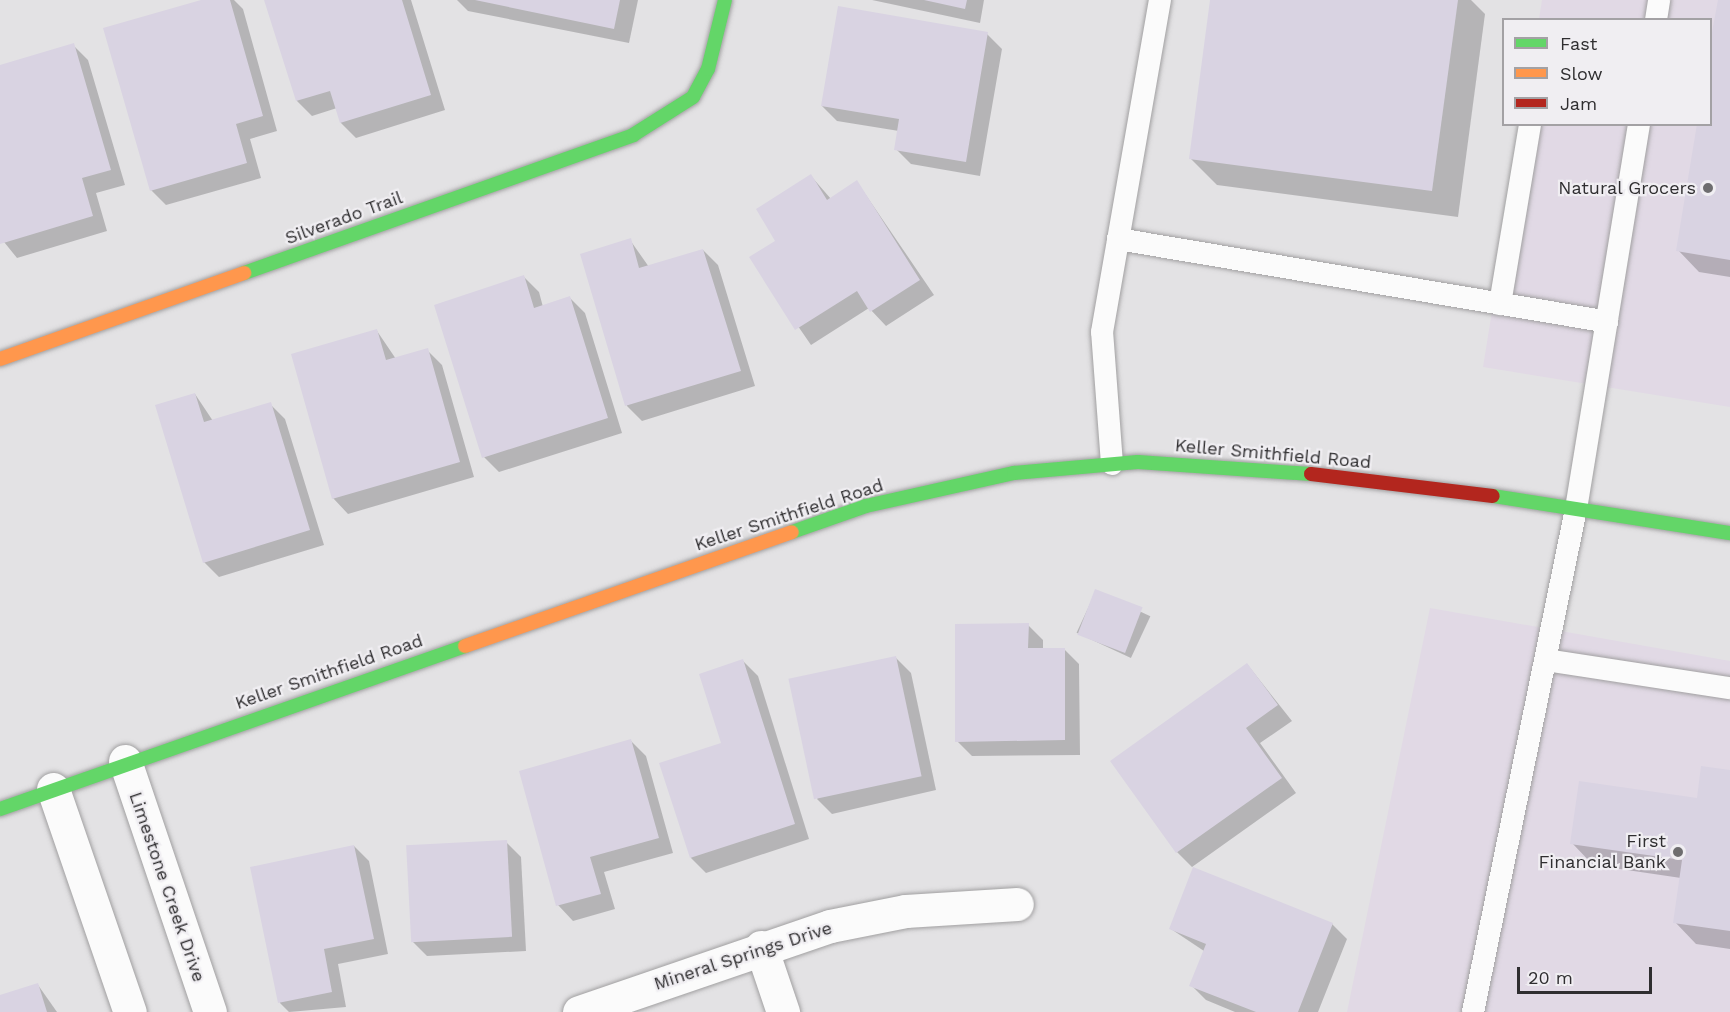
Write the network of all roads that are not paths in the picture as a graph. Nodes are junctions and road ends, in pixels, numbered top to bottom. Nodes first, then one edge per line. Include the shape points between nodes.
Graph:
1 (726, 0) edge
2 (1160, 0) edge
3 (1659, 0) edge
4 (1656, 18) edge
5 (1530, 126) edge
6 (1639, 126) edge
7 (1118, 239) junction
8 (1500, 303) junction
9 (1607, 322) junction
10 (0, 359) edge
11 (1112, 464) junction
12 (1576, 509) junction
13 (1730, 533) edge
14 (1546, 660) junction
15 (1730, 688) edge
16 (125, 762) junction
17 (53, 789) junction
18 (0, 809) edge
19 (1017, 904) dead end
20 (760, 947) junction
21 (130, 1012) edge
22 (210, 1012) edge
23 (579, 1012) edge
24 (783, 1012) edge
25 (1473, 1012) edge

1 - 10 main road, Silverado Trail via 708,69 693,97 633,135
2 - 7 lane
3 - 4 lane
5 - 8 lane
6 - 9 lane
7 - 8 lane
7 - 11 lane via 1102,332
8 - 9 lane
9 - 12 lane
11 - 12 main road, Keller Smithfield Road via 1350,476
11 - 16 main road, Keller Smithfield Road via 1014,473 866,506
12 - 13 main road, Keller Smithfield Road
12 - 14 lane
14 - 15 lane
14 - 25 lane
16 - 17 main road, Keller Smithfield Road
16 - 22 street, Limestone Creek Drive
17 - 18 main road, Keller Smithfield Road
17 - 21 street
19 - 20 street, Mineral Springs Drive via 906,911
20 - 23 street, Mineral Springs Drive
20 - 24 street

